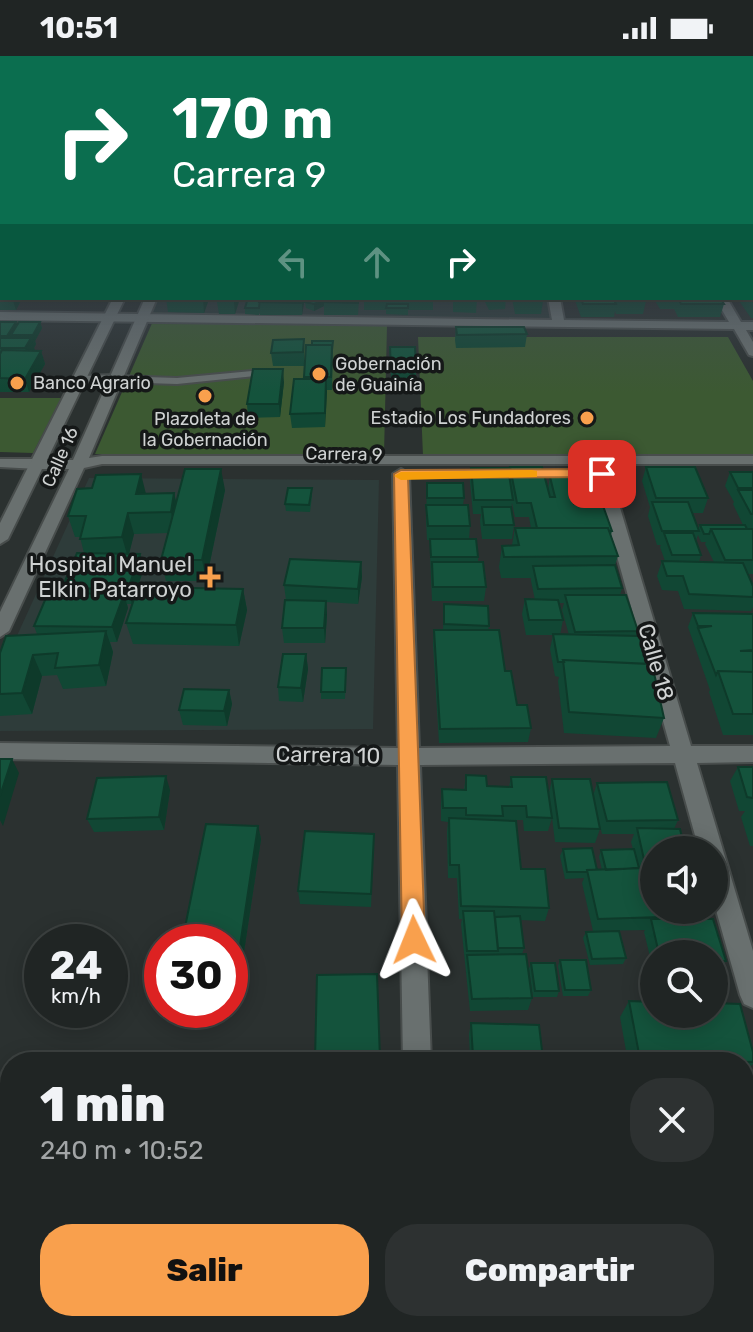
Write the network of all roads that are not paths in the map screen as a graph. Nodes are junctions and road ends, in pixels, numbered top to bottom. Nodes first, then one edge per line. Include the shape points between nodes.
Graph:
1 (118, 300) edge
2 (150, 300) edge
3 (554, 300) edge
4 (722, 300) edge
5 (0, 316) edge
6 (112, 316) junction
7 (143, 316) junction
8 (559, 323) junction
9 (738, 326) junction
10 (753, 326) edge
11 (753, 352) edge
12 (252, 374) edge
13 (116, 379) junction
14 (80, 380) junction
15 (753, 460) edge
16 (0, 463) edge
17 (38, 464) junction
18 (79, 465) junction
19 (753, 473) edge
20 (401, 474) junction
21 (602, 474) junction
22 (0, 539) edge
23 (0, 631) edge
24 (0, 751) edge
25 (683, 753) junction
26 (753, 754) edge
27 (408, 757) junction
28 (707, 836) edge
29 (728, 909) edge
30 (753, 995) edge
31 (417, 1052) edge

1 - 6 street, Calle 16
2 - 7 street, Calle 16
3 - 8 street
4 - 9 street
5 - 6 street
6 - 7 street
6 - 14 street, Calle 16
7 - 8 street
7 - 13 street, Calle 16
8 - 9 street
9 - 10 street
9 - 11 street
12 - 13 lane via 177,381
13 - 14 street
13 - 18 street, Calle 16
14 - 17 street, Calle 16
15 - 18 street, Carrera 9 via 102,460
16 - 17 street, Carrera 9
17 - 18 street, Carrera 9
17 - 22 street, Calle 16
18 - 20 street, Carrera 9 via 97,471
18 - 23 street, Calle 16
19 - 21 street, Carrera 9
20 - 21 street, Carrera 9
20 - 27 street
21 - 25 street, Calle 18
24 - 27 street, Carrera 10
25 - 26 street, Carrera 10
25 - 27 street, Carrera 10
25 - 28 street, Calle 18
27 - 31 street
29 - 30 street

